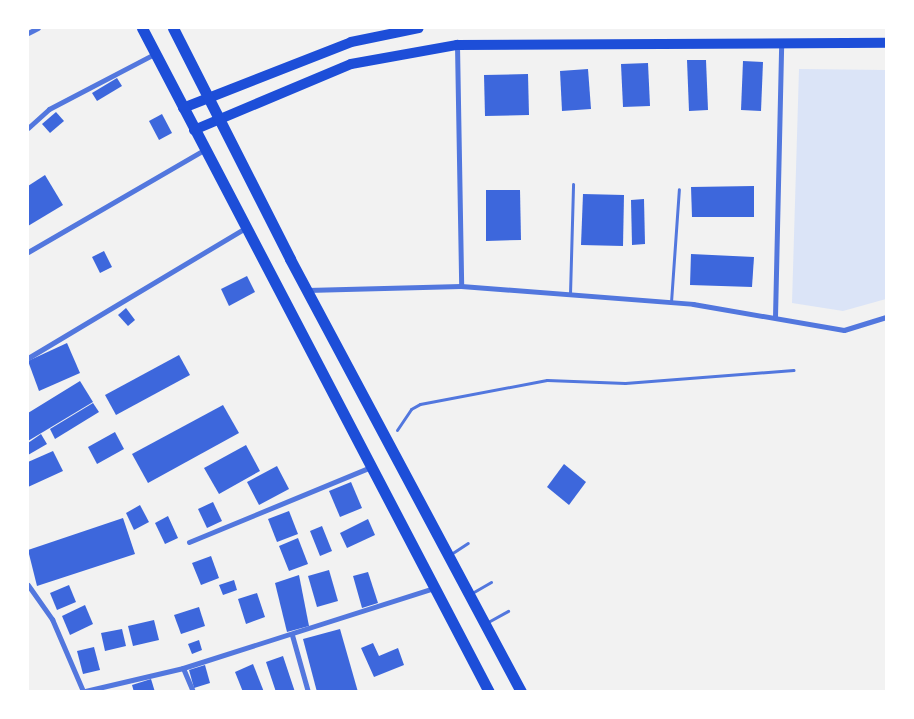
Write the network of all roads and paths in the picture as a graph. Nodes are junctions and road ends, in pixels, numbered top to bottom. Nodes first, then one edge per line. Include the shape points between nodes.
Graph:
1 (38, 28) edge
2 (142, 28) edge
3 (173, 28) edge
4 (419, 28) edge
5 (28, 33) edge
6 (780, 41) junction
7 (886, 43) edge
8 (457, 45) junction
9 (155, 54) junction
10 (207, 98) junction
11 (183, 108) junction
12 (218, 119) junction
13 (28, 128) edge
14 (194, 130) junction
15 (204, 150) junction
16 (573, 184) dead end
17 (679, 190) dead end
18 (245, 228) junction
19 (28, 252) edge
20 (461, 286) junction
21 (306, 290) junction
22 (570, 295) junction
23 (670, 302) junction
24 (775, 317) junction
25 (886, 317) edge
26 (28, 358) edge
27 (794, 370) dead end
28 (397, 430) dead end
29 (371, 467) junction
30 (189, 542) dead end
31 (468, 543) dead end
32 (448, 555) junction
33 (491, 582) dead end
34 (28, 585) edge
35 (434, 588) junction
36 (469, 595) junction
37 (508, 611) dead end
38 (485, 624) junction
39 (292, 635) junction
40 (182, 668) junction
41 (82, 691) edge
42 (193, 692) edge
43 (308, 692) edge
44 (489, 692) edge
45 (521, 692) edge

1 - 5 street
2 - 9 highway
3 - 10 highway
4 - 10 main road via 351,42
6 - 7 main road
6 - 8 main road
6 - 24 street
8 - 12 main road via 351,64
8 - 20 street
9 - 11 highway
9 - 13 street via 49,109
10 - 11 main road
10 - 12 highway
11 - 14 highway
12 - 14 main road
12 - 21 highway
14 - 15 highway
15 - 18 highway
15 - 19 street
16 - 22 lane
17 - 23 lane
18 - 26 street
18 - 29 highway
20 - 21 street
20 - 22 street
21 - 32 highway
22 - 23 street
23 - 24 street
24 - 25 street via 844,330
27 - 28 lane via 625,383 547,380 420,404 411,409
29 - 30 street
29 - 35 highway
31 - 32 lane
32 - 36 highway
33 - 36 lane
34 - 41 street via 52,619
35 - 39 street
35 - 44 highway
36 - 38 highway
37 - 38 lane
38 - 45 highway
39 - 40 street
39 - 43 street
40 - 41 street
40 - 42 street

